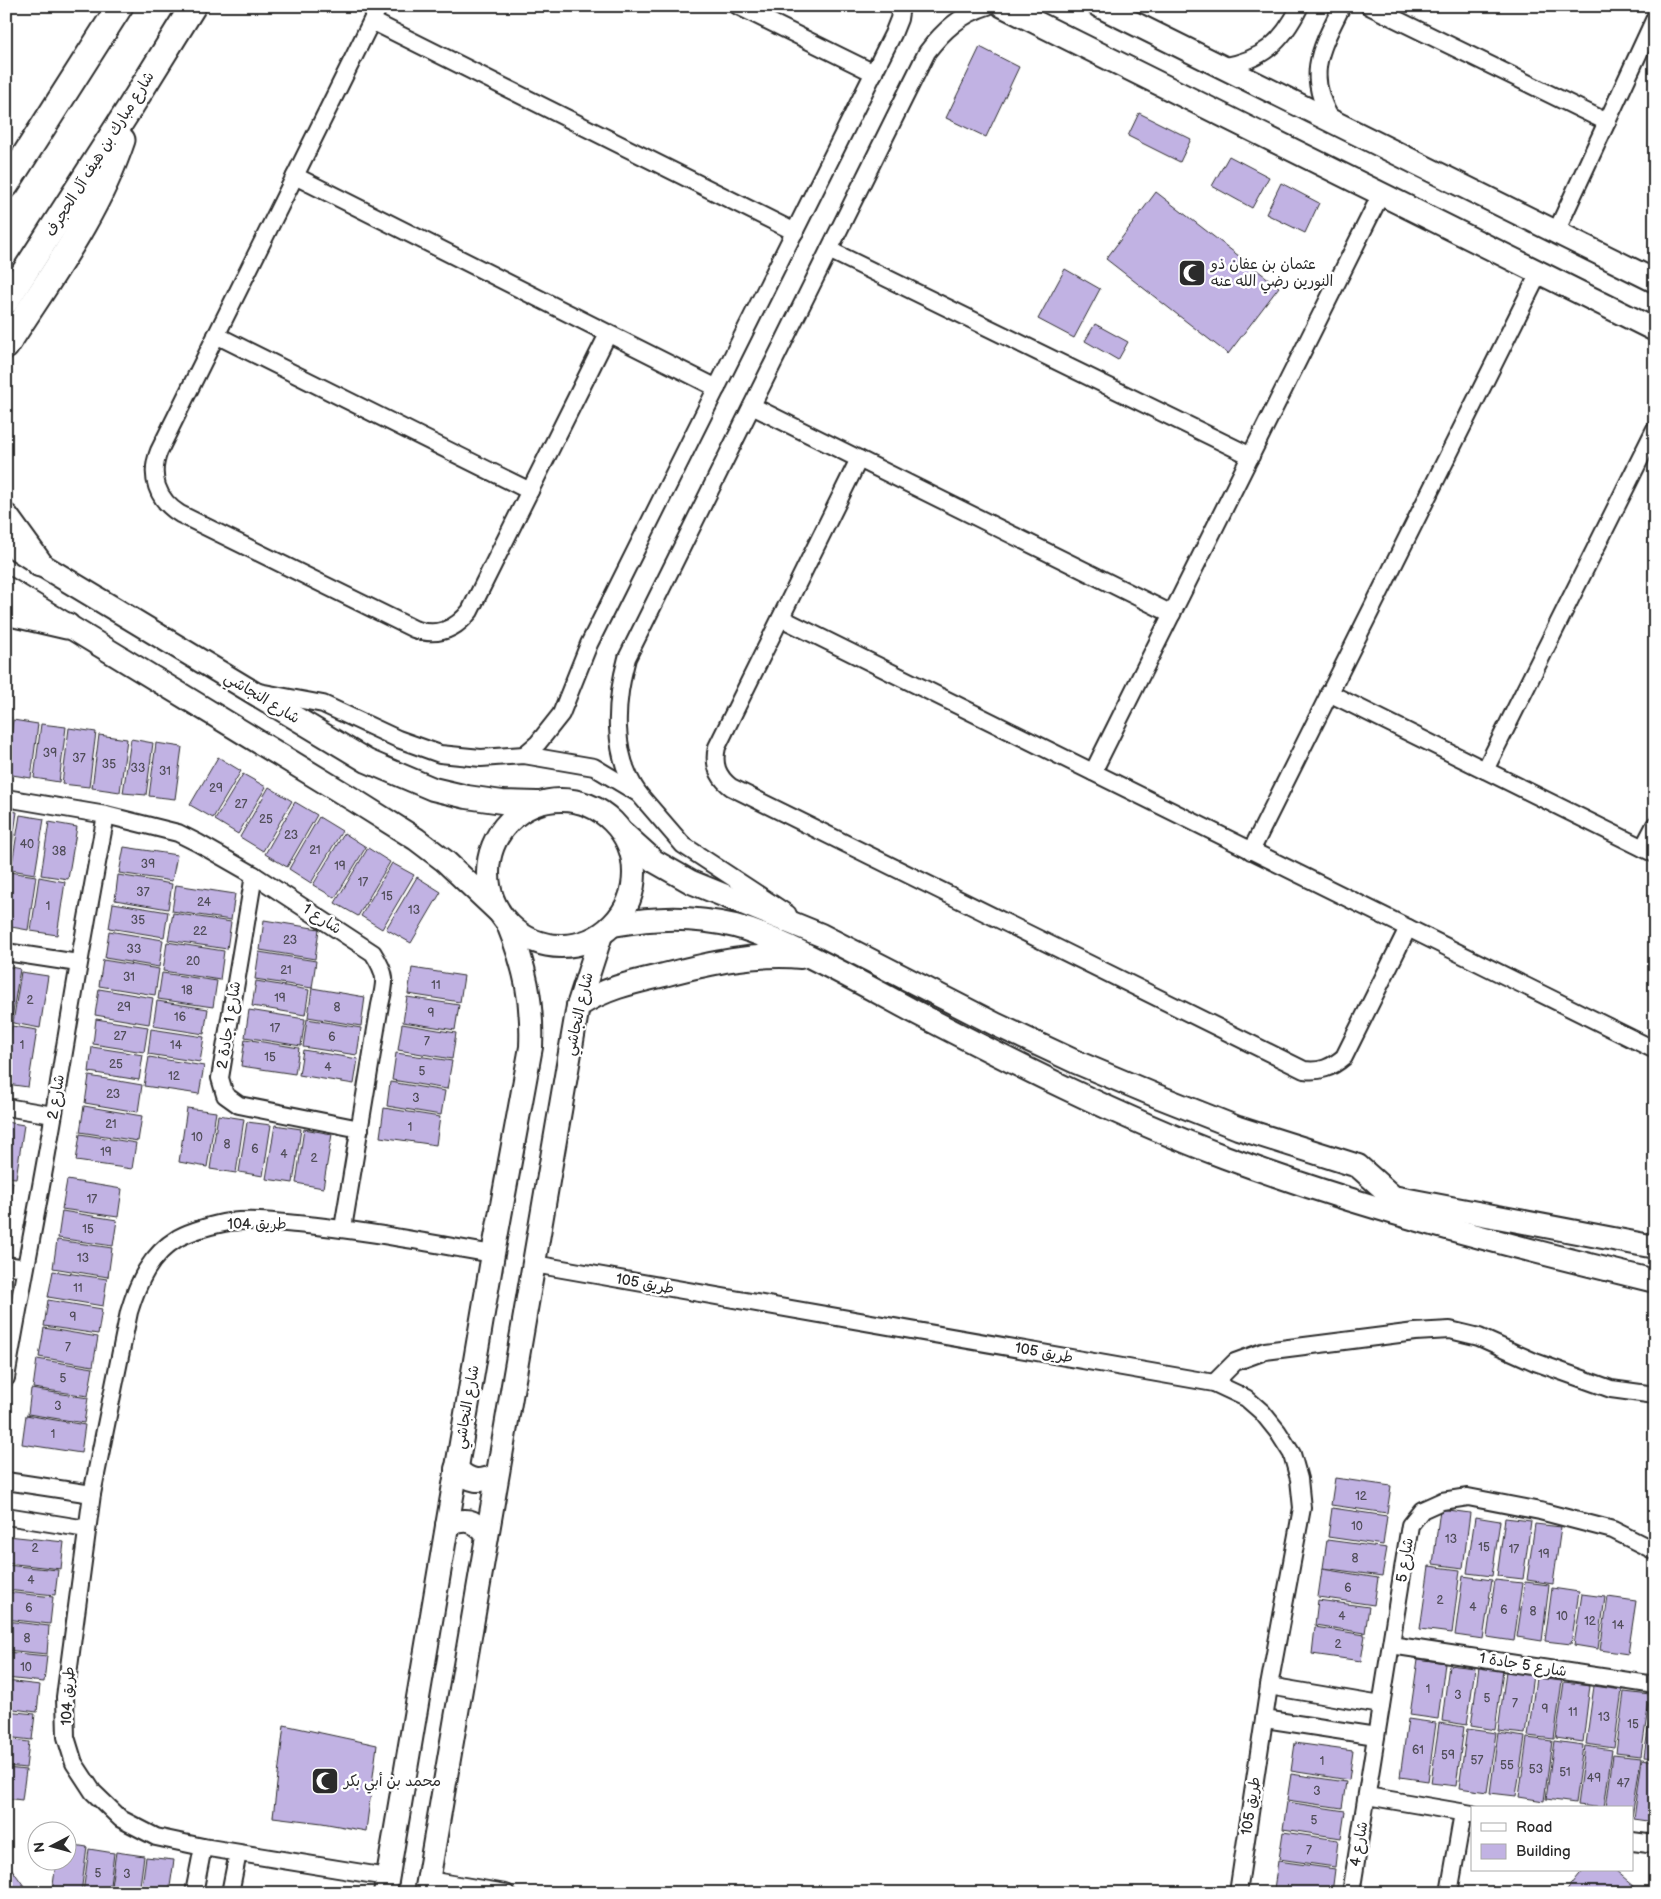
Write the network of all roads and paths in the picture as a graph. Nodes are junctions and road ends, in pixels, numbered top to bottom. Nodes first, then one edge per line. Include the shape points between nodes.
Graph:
1 (120, 6) edge
2 (192, 6) edge
3 (379, 6) edge
4 (738, 6) edge
5 (900, 6) edge
6 (988, 6) edge
7 (1004, 6) edge
8 (1099, 6) edge
9 (1300, 6) edge
10 (1342, 6) edge
11 (1370, 6) edge
12 (1655, 18) edge
13 (372, 22) junction
14 (1222, 67) junction
15 (874, 73) junction
16 (131, 106) junction
17 (1332, 121) junction
18 (1607, 122) junction
19 (295, 176) junction
20 (6, 185) edge
21 (1381, 194) junction
22 (795, 232) junction
23 (1556, 232) junction
24 (829, 250) junction
25 (1539, 273) junction
26 (1655, 281) edge
27 (6, 301) edge
28 (1655, 330) edge
29 (608, 334) junction
30 (216, 335) junction
31 (6, 346) edge
32 (717, 388) junction
33 (752, 406) junction
34 (1655, 429) edge
35 (1251, 456) junction
36 (859, 458) junction
37 (530, 491) junction
38 (6, 517) edge
39 (6, 542) edge
40 (40, 564) junction
41 (6, 588) edge
42 (6, 612) edge
43 (1172, 614) junction
44 (781, 618) junction
45 (67, 626) junction
46 (247, 689) junction
47 (1329, 693) junction
48 (524, 755) junction
49 (1485, 770) junction
50 (1093, 772) junction
51 (639, 794) junction
52 (6, 798) edge
53 (537, 803) junction
54 (106, 815) junction
55 (1655, 825) edge
56 (623, 833) junction
57 (1251, 851) junction
58 (1649, 851) edge
59 (254, 876) junction
60 (503, 917) junction
61 (1408, 928) junction
62 (607, 930) junction
63 (821, 935) junction
64 (6, 952) edge
65 (814, 958) junction
66 (78, 963) junction
67 (578, 1006) junction
68 (1655, 1050) edge
69 (6, 1107) edge
70 (53, 1115) junction
71 (360, 1129) junction
72 (343, 1228) junction
73 (1655, 1247) edge
74 (493, 1254) junction
75 (534, 1264) junction
76 (6, 1265) edge
77 (24, 1268) junction
78 (1655, 1280) edge
79 (6, 1378) edge
80 (1214, 1383) junction
81 (1655, 1395) edge
82 (456, 1469) junction
83 (497, 1476) junction
84 (6, 1481) edge
85 (92, 1494) junction
86 (6, 1516) edge
87 (447, 1525) junction
88 (87, 1529) junction
89 (487, 1534) junction
90 (1655, 1551) edge
91 (1391, 1645) junction
92 (1655, 1685) edge
93 (1269, 1686) junction
94 (1381, 1704) junction
95 (1264, 1718) junction
96 (1376, 1736) junction
97 (1367, 1796) junction
98 (1468, 1813) edge
99 (1634, 1840) edge
100 (1655, 1844) edge
101 (203, 1848) junction
102 (238, 1853) junction
103 (386, 1885) edge
104 (427, 1886) edge
105 (194, 1893) edge
106 (230, 1893) edge
107 (506, 1893) edge
108 (1238, 1893) edge
109 (1351, 1893) edge
110 (1449, 1893) edge

1 - 20 main road
2 - 16 main road, شارع مبارك بن هيف آل الحجرف
3 - 13 street
4 - 15 street
5 - 15 street via 899,19
6 - 24 street via 950,26 927,52
7 - 21 main road
8 - 14 main road
9 - 14 street via 1292,23 1274,45 1250,60
10 - 17 street via 1325,39 1318,67 1320,96
11 - 18 street
12 - 18 street
13 - 19 street
13 - 22 street
14 - 17 main road
15 - 22 street
16 - 27 main road, شارع مبارك بن هيف آل الحجرف
16 - 31 main road via 117,155 97,201
17 - 23 main road
18 - 23 street
19 - 29 street
19 - 30 street
21 - 25 main road
21 - 35 street
22 - 32 street
23 - 26 main road
24 - 33 street
24 - 35 street
25 - 28 main road
25 - 47 street
29 - 32 street
29 - 37 street
30 - 37 street
30 - 37 street via 155,460 154,482 158,492 171,509 180,514 414,630 432,633 458,625 470,611
32 - 48 street via 589,644 561,714
33 - 36 street
33 - 51 street via 627,658 620,682 618,732 622,757 630,781
34 - 49 street
35 - 43 street
36 - 43 street
36 - 44 street
38 - 40 main road
39 - 40 main road, شارع النجاشي
40 - 46 main road, شارع النجاشي
41 - 45 main road, شارع النجاشي
42 - 45 main road
43 - 50 street
44 - 50 street
44 - 61 street via 716,747 715,765 724,781 1285,1062 1315,1071 1335,1065 1344,1058
45 - 60 main road, شارع النجاشي via 408,834 445,861
46 - 48 street via 324,704 398,739 440,754 481,758
46 - 53 main road, شارع النجاشي via 367,761 433,789 502,802
47 - 49 street
47 - 57 street
48 - 51 street via 594,767
49 - 58 street
50 - 57 street
51 - 63 street via 682,845
52 - 54 street, شارع 1
53 - 56 main road via 570,800 585,803 606,815
53 - 60 main road via 510,820 492,848 488,880
54 - 59 street, شارع 1 via 198,842
54 - 66 street, شارع 2
55 - 58 street
56 - 62 main road via 634,864 634,881 624,912
56 - 63 main road via 643,853 672,873
57 - 61 street
59 - 71 street, شارع 1 via 374,953 381,965 386,982
59 - 71 street, شارع 1 جادة 2 via 220,1078 224,1095 239,1105
60 - 62 main road via 521,935 553,946 586,942
60 - 74 main road, شارع النجاشي via 518,947 527,980 532,1022 531,1047
61 - 68 street
62 - 65 main road via 644,919 676,917 707,920 746,929
62 - 67 main road, شارع النجاشي
63 - 73 main road via 1076,1062 1238,1128 1358,1166 1393,1197
64 - 66 street
65 - 67 main road via 763,956 713,963 612,987
65 - 78 main road via 1003,1057 1117,1112 1224,1156 1389,1210 1551,1256
66 - 70 street, شارع 2
67 - 75 main road, شارع النجاشي
69 - 70 street
70 - 77 street, شارع 2
71 - 72 street, شارع 1
72 - 74 street, طريق 104
72 - 85 street, طريق 104 via 267,1221 229,1222 179,1238 155,1258 138,1284 129,1312
74 - 82 main road, شارع النجاشي
75 - 80 street, طريق 105
75 - 83 main road, شارع النجاشي
76 - 77 street
77 - 79 street, شارع 2
80 - 81 street via 1235,1362 1265,1351 1450,1330 1611,1389
80 - 93 street, طريق 105 via 1246,1398 1262,1412 1292,1454 1299,1479 1302,1508
82 - 83 main road via 474,1481
82 - 87 main road, شارع النجاشي
83 - 89 main road, شارع النجاشي
84 - 85 street
85 - 88 street, طريق 104
86 - 88 street
87 - 89 main road via 461,1520 472,1521
87 - 103 main road, شارع النجاشي
88 - 101 street, طريق 104 via 65,1697 66,1737 74,1763 93,1792 120,1819 156,1838
89 - 104 main road, شارع النجاشي
90 - 91 street, شارع 5 via 1613,1530 1540,1511 1468,1497 1442,1501 1422,1510 1410,1525
91 - 92 street, شارع 5 جادة 1
91 - 94 street, شارع 5
93 - 94 street
93 - 95 street, طريق 105
94 - 96 street, شارع 5
95 - 96 street
95 - 108 street, طريق 105
96 - 97 street, شارع 5
97 - 98 street
97 - 109 street, شارع 4
98 - 110 street
99 - 100 street
101 - 102 street, طريق 104
101 - 105 street
102 - 103 street, طريق 104
102 - 106 street
104 - 107 street

